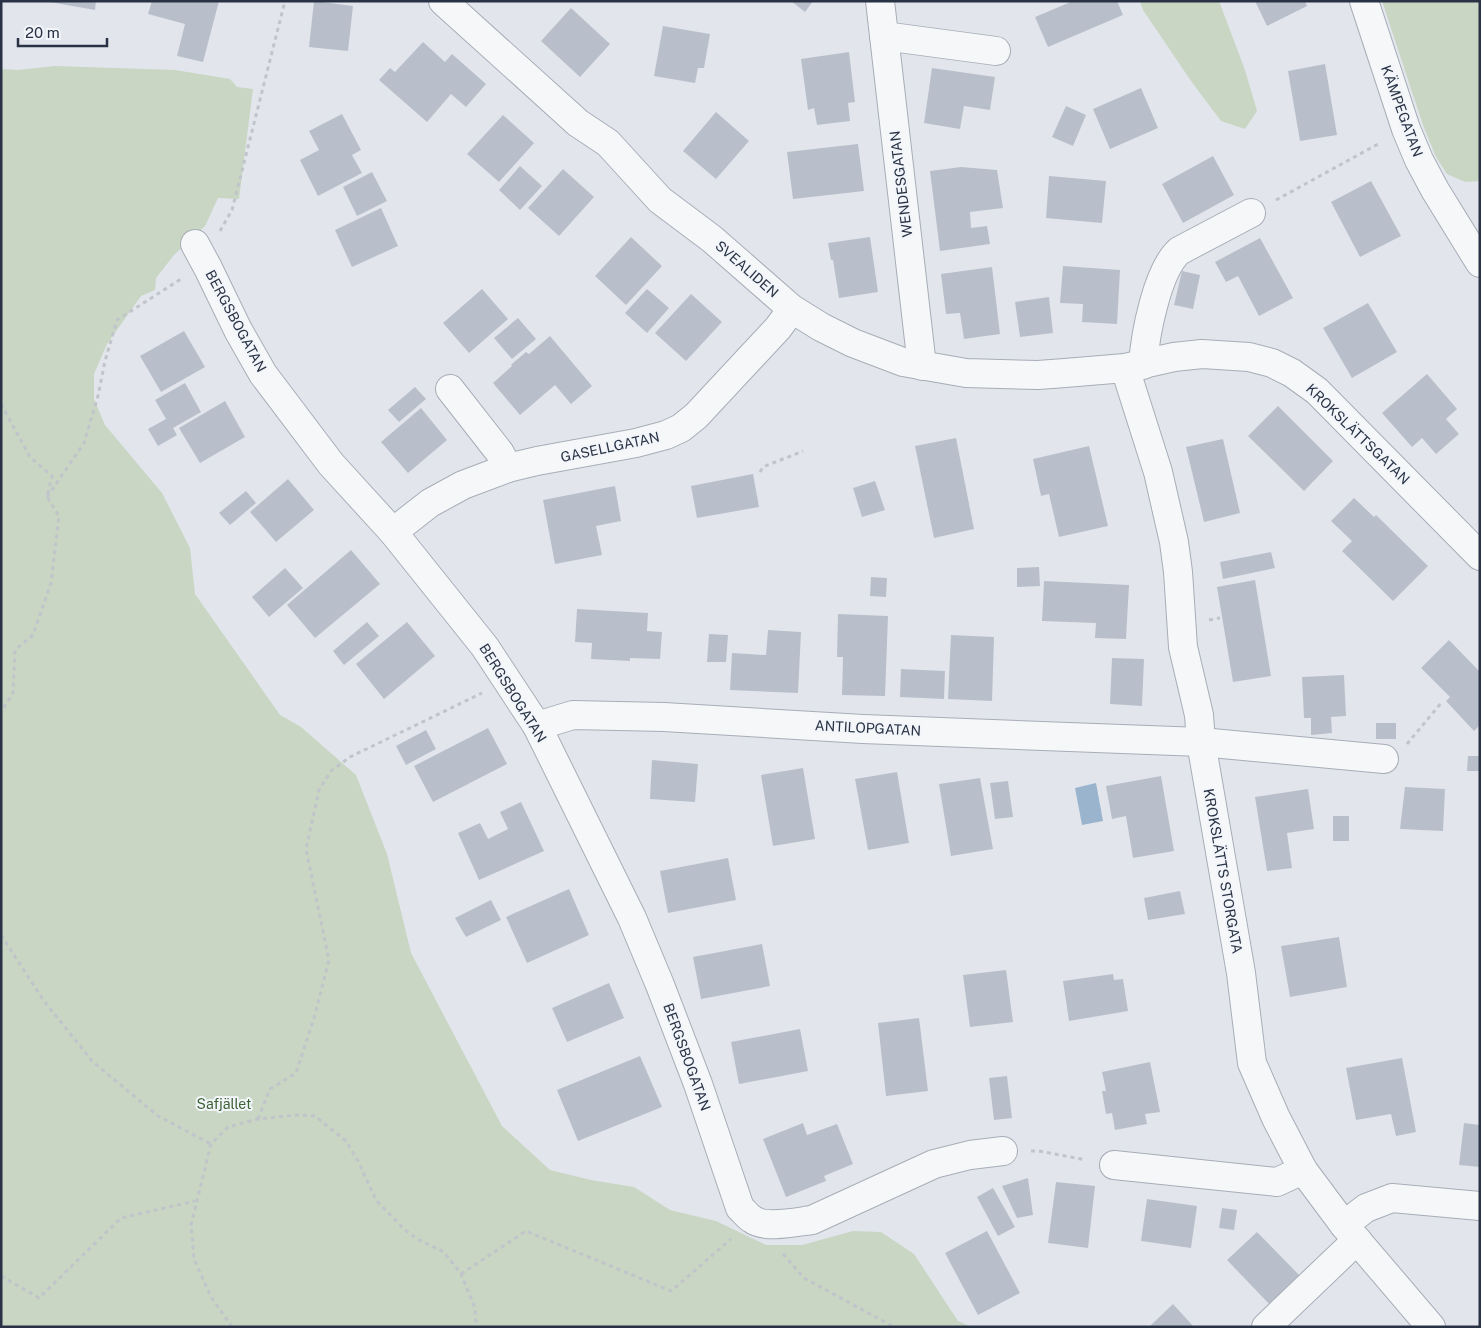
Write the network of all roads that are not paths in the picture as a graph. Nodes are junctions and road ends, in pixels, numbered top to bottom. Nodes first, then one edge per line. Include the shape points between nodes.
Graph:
1 (442, 1) edge
2 (880, 1) edge
3 (1364, 1) edge
4 (884, 36) junction
5 (996, 51) dead end
6 (1251, 213) road end
7 (1475, 242) edge
8 (195, 244) road end
9 (792, 308) junction
10 (922, 366) junction
11 (1134, 367) junction
12 (450, 389) dead end
13 (508, 468) junction
14 (393, 532) junction
15 (1480, 556) edge
16 (537, 726) junction
17 (1201, 742) junction
18 (1384, 759) road end
19 (1003, 1151) dead end
20 (1114, 1166) road end
21 (1304, 1170) junction
22 (1480, 1206) edge
23 (1350, 1232) junction
24 (1266, 1327) edge
25 (1431, 1327) edge

1 - 9 street, SVEALIDEN via 578,123 608,143 660,200 712,239
2 - 4 street, WENDESGATAN
3 - 7 street, KÄMPEGATAN via 1419,160 1434,190
4 - 5 street
4 - 10 street, WENDESGATAN
6 - 11 street via 1172,258
8 - 14 street, BERGSBOGATAN via 263,374 331,464
9 - 10 street, SVEALIDEN via 854,343
9 - 13 street, GASELLGATAN via 778,328 681,428 666,436 636,444
10 - 11 street, SVEALIDEN via 966,374 1014,375
11 - 15 street, KROKSLÄTTSGATAN via 1202,354 1250,357 1292,373 1317,391
11 - 17 street, KROKSLÄTTS STORGATA via 1174,542 1183,646 1199,715
12 - 13 street
13 - 14 street, GASELLGATAN via 463,485 430,503
14 - 16 street, BERGSBOGATAN via 486,647
16 - 17 street, ANTILOPGATAN via 573,715
16 - 19 street, BERGSBOGATAN via 632,918 667,1000 740,1208 753,1220 771,1224 812,1220 934,1164
17 - 18 street, ANTILOPGATAN
17 - 21 street, KROKSLÄTTS STORGATA via 1241,974 1252,1063
20 - 21 street via 1277,1182
21 - 23 street, KROKSLÄTTS STORGATA
22 - 23 street via 1392,1198 1366,1208
23 - 24 street
23 - 25 street, KROKSLÄTTS STORGATA

